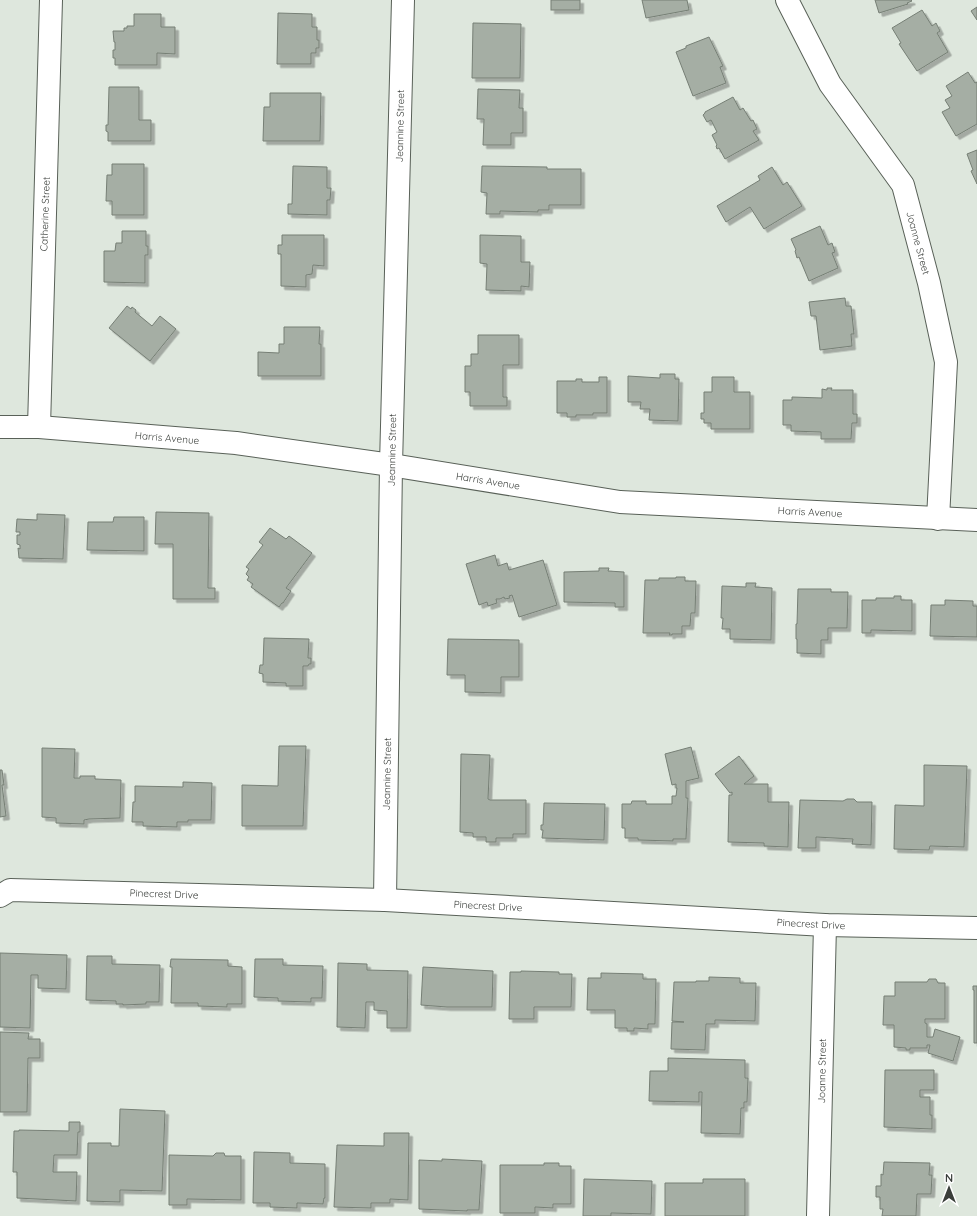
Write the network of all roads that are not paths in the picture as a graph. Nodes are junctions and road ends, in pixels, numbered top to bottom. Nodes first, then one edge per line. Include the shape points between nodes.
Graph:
1 (51, 0) edge
2 (403, 0) edge
3 (787, 0) edge
4 (0, 427) edge
5 (39, 427) junction
6 (391, 465) junction
7 (938, 519) junction
8 (977, 520) edge
9 (0, 896) edge
10 (385, 900) junction
11 (825, 925) junction
12 (977, 928) edge
13 (818, 1216) edge

1 - 5 street, Catherine Street
2 - 6 street, Jeannine Street
3 - 7 street, Joanne Street via 830,84 903,185 929,283 946,362
4 - 5 street, Harris Avenue
5 - 6 street, Harris Avenue via 236,443
6 - 7 street, Harris Avenue via 620,502
6 - 10 street, Jeannine Street
7 - 8 street, Harris Avenue
9 - 10 street, Pinecrest Drive via 10,890
10 - 11 street, Pinecrest Drive
11 - 12 street, Pinecrest Drive
11 - 13 street, Joanne Street

